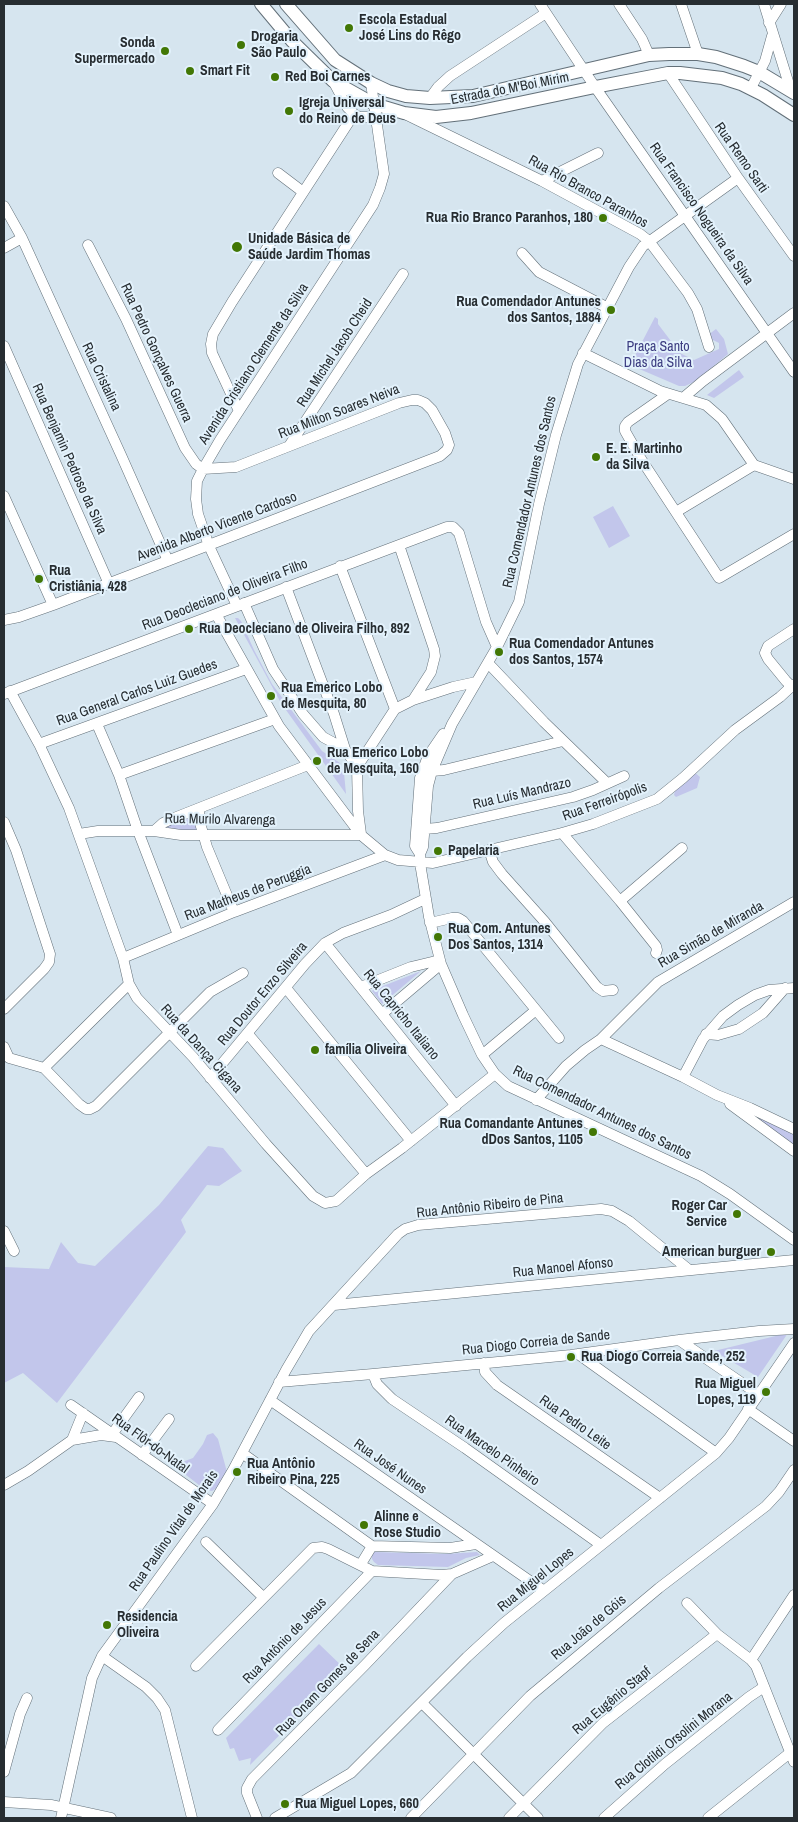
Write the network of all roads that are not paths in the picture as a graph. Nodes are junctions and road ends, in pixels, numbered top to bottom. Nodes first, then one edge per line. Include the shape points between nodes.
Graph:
1 (261, 4) edge
2 (286, 4) edge
3 (619, 4) edge
4 (682, 4) edge
5 (764, 4) edge
6 (781, 4) edge
7 (543, 8) edge
8 (769, 23) junction
9 (772, 35) junction
10 (698, 54) junction
11 (649, 55) junction
12 (762, 67) junction
13 (783, 67) junction
14 (585, 71) junction
15 (668, 73) junction
16 (333, 81) junction
17 (371, 83) junction
18 (595, 87) junction
19 (751, 88) junction
20 (792, 92) edge
21 (430, 98) junction
22 (375, 108) junction
23 (404, 113) junction
24 (791, 113) edge
25 (354, 114) junction
26 (794, 123) edge
27 (598, 153) dead end
28 (278, 173) dead end
29 (738, 178) junction
30 (542, 181) junction
31 (303, 192) junction
32 (4, 206) edge
33 (686, 216) junction
34 (22, 238) junction
35 (649, 241) junction
36 (88, 245) dead end
37 (4, 248) edge
38 (522, 253) dead end
39 (794, 256) edge
40 (404, 274) dead end
41 (608, 308) junction
42 (794, 313) edge
43 (767, 333) junction
44 (4, 346) edge
45 (709, 347) dead end
46 (583, 353) junction
47 (794, 372) edge
48 (668, 394) junction
49 (683, 398) junction
50 (239, 411) junction
51 (289, 446) junction
52 (440, 456) joint
53 (754, 465) junction
54 (202, 468) junction
55 (794, 479) edge
56 (4, 496) edge
57 (676, 512) junction
58 (794, 534) edge
59 (399, 545) junction
60 (210, 546) junction
61 (168, 561) junction
62 (340, 566) junction
63 (109, 584) junction
64 (286, 587) junction
65 (240, 604) junction
66 (53, 605) junction
67 (216, 614) junction
68 (4, 620) edge
69 (794, 629) edge
70 (497, 647) junction
71 (488, 663) junction
72 (246, 668) junction
73 (476, 682) junction
74 (794, 685) edge
75 (7, 693) edge
76 (413, 700) junction
77 (394, 709) junction
78 (275, 719) junction
79 (97, 724) junction
80 (452, 724) junction
81 (563, 741) junction
82 (39, 744) junction
83 (345, 749) junction
84 (308, 765) junction
85 (357, 767) junction
86 (432, 771) junction
87 (119, 776) junction
88 (624, 776) dead end
89 (607, 783) junction
90 (199, 809) junction
91 (4, 822) edge
92 (424, 829) junction
93 (138, 831) junction
94 (154, 831) junction
95 (562, 833) junction
96 (79, 834) junction
97 (204, 835) junction
98 (361, 835) junction
99 (682, 848) dead end
100 (489, 850) junction
101 (384, 855) junction
102 (420, 858) junction
103 (425, 899) junction
104 (620, 900) junction
105 (794, 902) edge
106 (234, 912) junction
107 (430, 923) junction
108 (178, 934) junction
109 (325, 943) junction
110 (656, 953) dead end
111 (123, 958) junction
112 (440, 962) junction
113 (243, 973) dead end
114 (129, 984) junction
115 (361, 987) junction
116 (286, 988) junction
117 (790, 988) edge
118 (613, 990) dead end
119 (4, 1009) edge
120 (536, 1010) junction
121 (382, 1014) junction
122 (169, 1031) junction
123 (248, 1034) junction
124 (706, 1034) junction
125 (560, 1038) dead end
126 (602, 1039) junction
127 (4, 1047) edge
128 (482, 1055) junction
129 (44, 1068) junction
130 (495, 1074) junction
131 (683, 1077) junction
132 (210, 1078) junction
133 (717, 1094) junction
134 (536, 1100) junction
135 (456, 1106) junction
136 (794, 1129) edge
137 (411, 1141) junction
138 (794, 1151) edge
139 (366, 1174) junction
140 (4, 1231) edge
141 (794, 1240) edge
142 (14, 1251) dead end
143 (794, 1260) edge
144 (688, 1269) junction
145 (334, 1305) junction
146 (794, 1329) edge
147 (710, 1337) junction
148 (679, 1340) junction
149 (794, 1343) edge
150 (578, 1354) junction
151 (700, 1354) junction
152 (484, 1363) junction
153 (373, 1374) junction
154 (280, 1382) junction
155 (758, 1394) junction
156 (139, 1397) dead end
157 (270, 1400) junction
158 (71, 1405) dead end
159 (748, 1409) junction
160 (83, 1413) junction
161 (169, 1420) dead end
162 (115, 1435) junction
163 (72, 1440) junction
164 (794, 1441) edge
165 (242, 1453) junction
166 (716, 1453) junction
167 (142, 1455) junction
168 (794, 1470) edge
169 (4, 1485) edge
170 (660, 1498) junction
171 (213, 1504) junction
172 (206, 1542) dead end
173 (476, 1544) junction
174 (601, 1545) junction
175 (372, 1546) junction
176 (493, 1556) junction
177 (360, 1564) junction
178 (372, 1571) junction
179 (452, 1574) junction
180 (543, 1590) junction
181 (794, 1595) edge
182 (262, 1597) junction
183 (687, 1603) dead end
184 (717, 1634) junction
185 (102, 1656) junction
186 (751, 1660) junction
187 (196, 1666) dead end
188 (764, 1687) junction
189 (26, 1698) dead end
190 (422, 1703) junction
191 (218, 1730) dead end
192 (791, 1752) junction
193 (473, 1754) junction
194 (794, 1762) edge
195 (4, 1772) edge
196 (4, 1802) edge
197 (523, 1804) junction
198 (62, 1813) edge
199 (111, 1818) edge
200 (192, 1818) edge
201 (257, 1818) edge
202 (275, 1818) edge
203 (411, 1818) edge
204 (509, 1818) edge
205 (538, 1818) edge
206 (604, 1818) edge
207 (708, 1818) edge

1 - 16 main road, Estrada do M'Boi Mirim via 292,41
2 - 17 main road, Estrada do M'Boi Mirim via 335,60
3 - 11 street
4 - 10 street
5 - 8 street
6 - 8 street
7 - 14 street, Rua Francisco Nogueira da Silva
7 - 21 street via 512,35 450,76
8 - 9 street
9 - 12 street
9 - 13 street
10 - 11 main road, Estrada do M'Boi Mirim
10 - 12 main road, Estrada do M'Boi Mirim
11 - 14 main road, Estrada do M'Boi Mirim
12 - 13 street
12 - 19 street
12 - 20 main road, Estrada do M'Boi Mirim
13 - 20 street
14 - 18 street, Rua Francisco Nogueira da Silva
14 - 21 main road, Estrada do M'Boi Mirim via 473,96
15 - 18 main road, Estrada do M'Boi Mirim
15 - 19 main road, Estrada do M'Boi Mirim via 722,78
15 - 29 street, Rua Remo Sarti
16 - 22 main road, Estrada do M'Boi Mirim
16 - 25 street via 347,108
17 - 21 main road, Estrada do M'Boi Mirim via 406,96
17 - 22 street, Avenida Cristiano Clemente da Silva
18 - 23 main road, Estrada do M'Boi Mirim via 471,113 436,117
18 - 33 street, Rua Francisco Nogueira da Silva
19 - 24 main road, Estrada do M'Boi Mirim
22 - 23 main road, Estrada do M'Boi Mirim
22 - 25 street via 369,117
22 - 50 street, Avenida Cristiano Clemente da Silva via 384,174 373,205
23 - 30 street, Rua Rio Branco Paranhos
24 - 26 street
25 - 31 street
27 - 30 street
28 - 31 street
29 - 33 street, Rua Comendador Antunes dos Santos
29 - 39 street, Rua Remo Sarti
30 - 35 street, Rua Rio Branco Paranhos
31 - 50 street via 232,302 211,344 212,353
32 - 34 street, Rua Cristalina
33 - 35 street, Rua Comendador Antunes dos Santos
33 - 43 street, Rua Francisco Nogueira da Silva
34 - 37 street
34 - 61 street, Rua Cristalina
35 - 41 street, Rua Comendador Antunes dos Santos via 637,254
35 - 45 street, Rua Rio Branco Paranhos via 688,293 697,309
36 - 54 street, Rua Pedro Gonçalves Guerra via 191,459
38 - 41 street via 539,272
40 - 51 street, Rua Michel Jacob Cheid
41 - 46 street, Rua Comendador Antunes dos Santos
42 - 43 street
43 - 47 street, Rua Francisco Nogueira da Silva
43 - 49 street
44 - 63 street, Rua Benjamin Pedroso da Silva
46 - 48 street
46 - 70 street, Rua Comendador Antunes dos Santos via 534,505 518,602
48 - 49 street
48 - 57 street via 628,422 625,431
49 - 53 street via 706,405 718,414
50 - 54 street, Avenida Cristiano Clemente da Silva
51 - 52 street, Rua Milton Soares Neiva via 399,403 418,400 432,410 447,439 449,445
51 - 54 street, Rua Milton Soares Neiva via 236,467
52 - 60 street, Avenida Alberto Vicente Cardoso
53 - 55 street
53 - 57 street
54 - 60 street, Avenida Cristiano Clemente da Silva via 196,499
56 - 66 street
57 - 58 street via 719,578
59 - 62 street, Rua Deocleciano de Oliveira Filho
59 - 70 street, Rua Deocleciano de Oliveira Filho via 447,527 457,529
59 - 76 street via 435,656 431,672
60 - 61 street, Avenida Alberto Vicente Cardoso
60 - 65 street, Avenida Cristiano Clemente da Silva
61 - 63 street, Avenida Alberto Vicente Cardoso
62 - 64 street, Rua Deocleciano de Oliveira Filho
62 - 77 street
63 - 66 street, Avenida Alberto Vicente Cardoso
64 - 65 street, Rua Deocleciano de Oliveira Filho
64 - 83 street
65 - 67 street, Rua Deocleciano de Oliveira Filho
65 - 83 street, Avenida Cristiano Clemente da Silva via 273,669 302,714 323,737
66 - 68 street, Avenida Alberto Vicente Cardoso
67 - 72 street
67 - 75 street, Rua Deocleciano de Oliveira Filho
69 - 74 street via 768,646 765,653 786,681
70 - 71 street, Rua Comendador Antunes dos Santos
71 - 73 street, Rua Comendador Antunes dos Santos
71 - 81 street
72 - 78 street
72 - 79 street, Rua General Carlos Luiz Guedes
73 - 76 street
73 - 80 street, Rua Comendador Antunes dos Santos
74 - 95 street, Rua Ferreirópolis via 735,730 657,799
75 - 82 street, Rua da Dança Cigana
76 - 77 street
77 - 85 street
78 - 84 street
78 - 87 street
79 - 82 street, Rua General Carlos Luiz Guedes
79 - 87 street
80 - 86 street, Rua Comendador Antunes dos Santos
80 - 102 street, Rua Comendador Antunes dos Santos via 428,756 420,778 415,846
81 - 86 street
81 - 89 street
82 - 96 street, Rua da Dança Cigana
83 - 85 street
84 - 90 street
84 - 98 street
85 - 98 street
86 - 92 street, Rua Comendador Antunes dos Santos
87 - 93 street
88 - 89 street, Rua Luís Mandrazo
89 - 92 street, Rua Luís Mandrazo via 573,796
90 - 94 street via 174,818
90 - 97 street
91 - 119 street via 50,954 44,969
92 - 102 street, Rua Comendador Antunes dos Santos
93 - 94 street, Rua Murilo Alvarenga
93 - 96 street, Rua Murilo Alvarenga
93 - 108 street
94 - 97 street, Rua Murilo Alvarenga
95 - 100 street, Rua Ferreirópolis
95 - 104 street
96 - 111 street, Rua da Dança Cigana
97 - 98 street, Rua Murilo Alvarenga
97 - 106 street
98 - 101 street
99 - 104 street
100 - 102 street, Rua Ferreirópolis via 433,863
100 - 118 street via 502,874 597,986 603,991
101 - 102 street, Rua Ferreirópolis via 398,860
101 - 106 street, Rua Matheus de Peruggia
102 - 103 street, Rua Comendador Antunes dos Santos
103 - 107 street, Rua Comendador Antunes dos Santos
103 - 109 street, Rua Doutor Enzo Silveira
104 - 110 street via 656,946
105 - 126 street, Rua Simão de Miranda via 658,982
106 - 108 street, Rua Matheus de Peruggia
107 - 112 street, Rua Comendador Antunes dos Santos
107 - 120 street via 452,918 463,921
108 - 111 street, Rua Matheus de Peruggia
109 - 115 street, Rua Capricho Italiano
109 - 116 street, Rua Doutor Enzo Silveira
111 - 114 street, Rua da Dança Cigana
112 - 115 street via 403,970
112 - 121 street
112 - 128 street, Rua Comendador Antunes dos Santos
113 - 122 street via 210,992
114 - 122 street, Rua da Dança Cigana via 137,998
114 - 129 street
115 - 121 street, Rua Capricho Italiano
116 - 123 street, Rua Doutor Enzo Silveira
116 - 137 street
117 - 124 street via 762,992 738,1005
117 - 124 street via 763,1013 739,1029 718,1035
120 - 125 street
120 - 128 street
121 - 135 street, Rua Capricho Italiano
122 - 129 street via 90,1109 78,1104
122 - 132 street, Rua da Dança Cigana
123 - 132 street, Rua Doutor Enzo Silveira
123 - 139 street
124 - 131 street
126 - 131 street
126 - 134 street, Rua Simão de Miranda via 571,1062
127 - 129 street via 9,1058
128 - 130 street, Rua Comendador Antunes dos Santos
130 - 134 street, Rua Comendador Antunes dos Santos via 508,1086
130 - 135 street, Rua da Dança Cigana
131 - 133 street
132 - 139 street, Rua da Dança Cigana via 319,1200 325,1203 336,1201
133 - 136 street
133 - 138 street
134 - 141 street, Rua Comendador Antunes dos Santos via 701,1176
135 - 137 street, Rua da Dança Cigana
137 - 139 street, Rua da Dança Cigana
140 - 142 street
143 - 144 street, Rua Manoel Afonso
144 - 145 street, Rua Manoel Afonso
144 - 145 street, Rua Antônio Ribeiro de Pina via 629,1221 601,1209 418,1225 405,1229 391,1240
145 - 154 street, Rua Antônio Ribeiro de Pina via 309,1331
146 - 147 street, Rua Diogo Correia de Sande
147 - 148 street, Rua Diogo Correia de Sande
147 - 151 street
148 - 150 street, Rua Diogo Correia de Sande
148 - 151 street
149 - 155 street, Rua Miguel Lopes
150 - 152 street, Rua Diogo Correia de Sande
150 - 166 street
151 - 155 street
152 - 153 street, Rua Diogo Correia de Sande
152 - 170 street, Rua Pedro Leite via 488,1378 496,1385
153 - 154 street, Rua Diogo Correia de Sande
153 - 174 street, Rua Marcelo Pinheiro via 377,1384 392,1399
154 - 157 street, Rua Antônio Ribeiro de Pina
155 - 159 street, Rua Miguel Lopes
156 - 162 street
157 - 165 street, Rua Antônio Ribeiro de Pina
157 - 173 street, Rua José Nunes
158 - 160 street, Rua Flôr-do-Natal
159 - 164 street
159 - 166 street, Rua Miguel Lopes
160 - 162 street, Rua Flôr-do-Natal
160 - 163 street
161 - 167 street
162 - 163 street
162 - 167 street, Rua Flôr-do-Natal
163 - 169 street
165 - 171 street, Rua Paulino Vital de Morais
165 - 175 street
166 - 170 street, Rua Miguel Lopes
167 - 171 street, Rua Flôr-do-Natal
168 - 193 street, Rua João de Góis via 766,1506 565,1666 530,1696
170 - 174 street, Rua Miguel Lopes
171 - 185 street, Rua Paulino Vital de Morais
172 - 182 street
173 - 175 street via 450,1548
173 - 176 street, Rua José Nunes
174 - 180 street, Rua Miguel Lopes
175 - 177 street
176 - 179 street
176 - 180 street, Rua José Nunes
177 - 178 street
177 - 182 street via 328,1549 312,1548
178 - 179 street
178 - 191 street, Rua Antônio de Jesus
179 - 201 street, Rua Onam Gomes de Sena via 252,1779 247,1792
180 - 190 street, Rua Miguel Lopes via 474,1650
181 - 186 street
182 - 187 street
183 - 184 street
184 - 186 street
184 - 197 street, Rua Eugênio Stapf via 603,1722
185 - 198 street, Rua Paulino Vital de Morais via 92,1678
185 - 200 street via 146,1687 164,1710
186 - 188 street
188 - 192 street
188 - 206 street, Rua Clotildi Orsolini Morana via 665,1764
189 - 195 street
190 - 193 street
190 - 202 street, Rua Miguel Lopes via 351,1773
192 - 194 street
192 - 207 street
193 - 197 street
193 - 203 street, Rua João de Góis
196 - 198 street via 27,1803
197 - 204 street, Rua Eugênio Stapf
197 - 205 street
198 - 199 street

